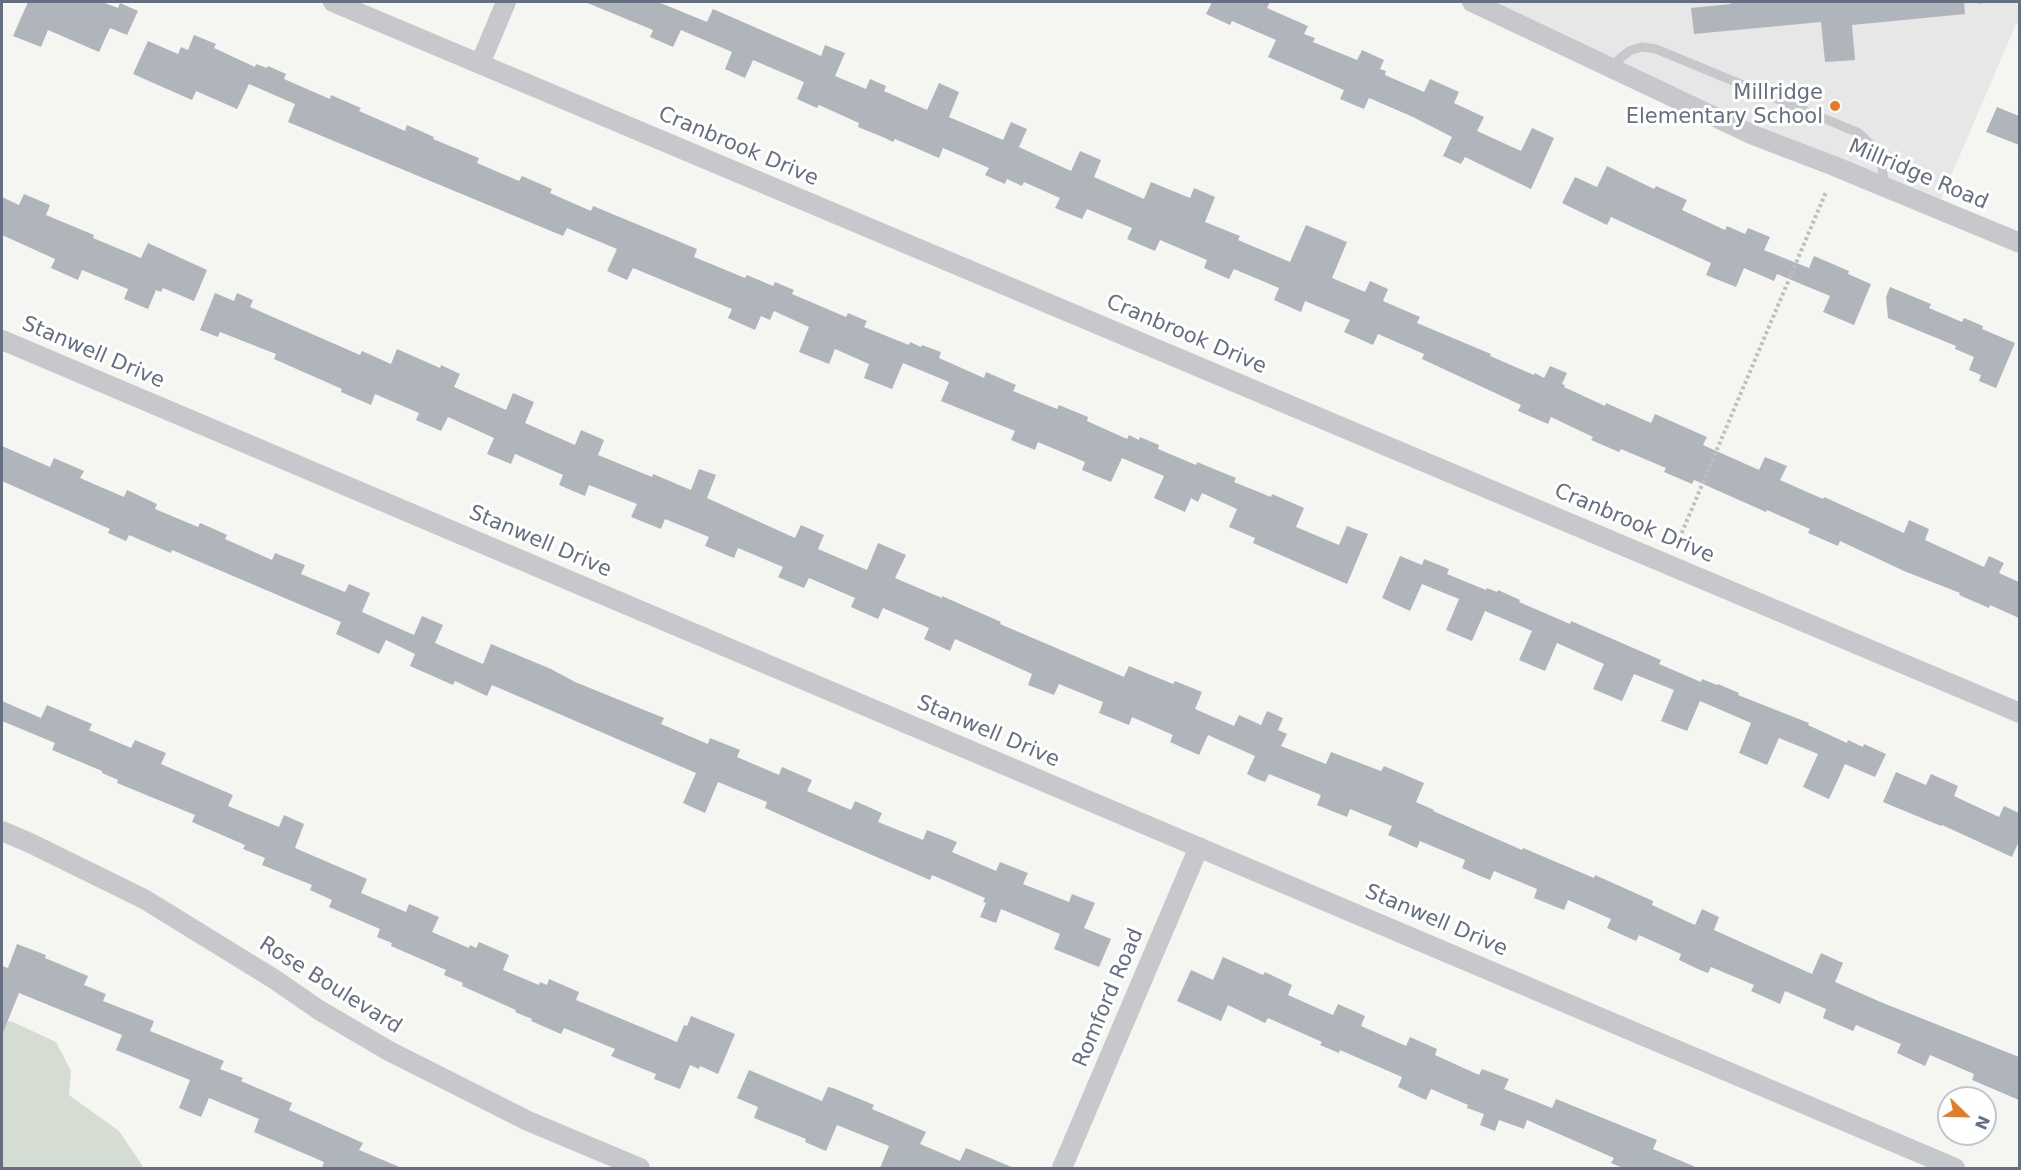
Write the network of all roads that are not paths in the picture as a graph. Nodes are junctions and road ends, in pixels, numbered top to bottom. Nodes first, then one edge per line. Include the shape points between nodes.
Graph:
1 (333, 2) edge
2 (506, 2) edge
3 (1472, 2) edge
4 (480, 64) junction
5 (1610, 68) junction
6 (1885, 188) junction
7 (2019, 243) edge
8 (2, 340) edge
9 (2019, 713) edge
10 (2, 831) edge
11 (1199, 847) junction
12 (640, 1168) edge
13 (1062, 1168) edge
14 (1955, 1168) edge

1 - 4 street, Cranbrook Drive
2 - 4 street
3 - 5 street, Millridge Road
4 - 9 street, Cranbrook Drive
5 - 6 street, Millridge Road via 1753,135
5 - 6 lane via 1629,51 1642,47 1656,49 1859,133 1879,152
6 - 7 street, Millridge Road
8 - 11 street, Stanwell Drive
10 - 12 street, Rose Boulevard via 144,899 389,1051 489,1103
11 - 13 street, Romford Road
11 - 14 street, Stanwell Drive

